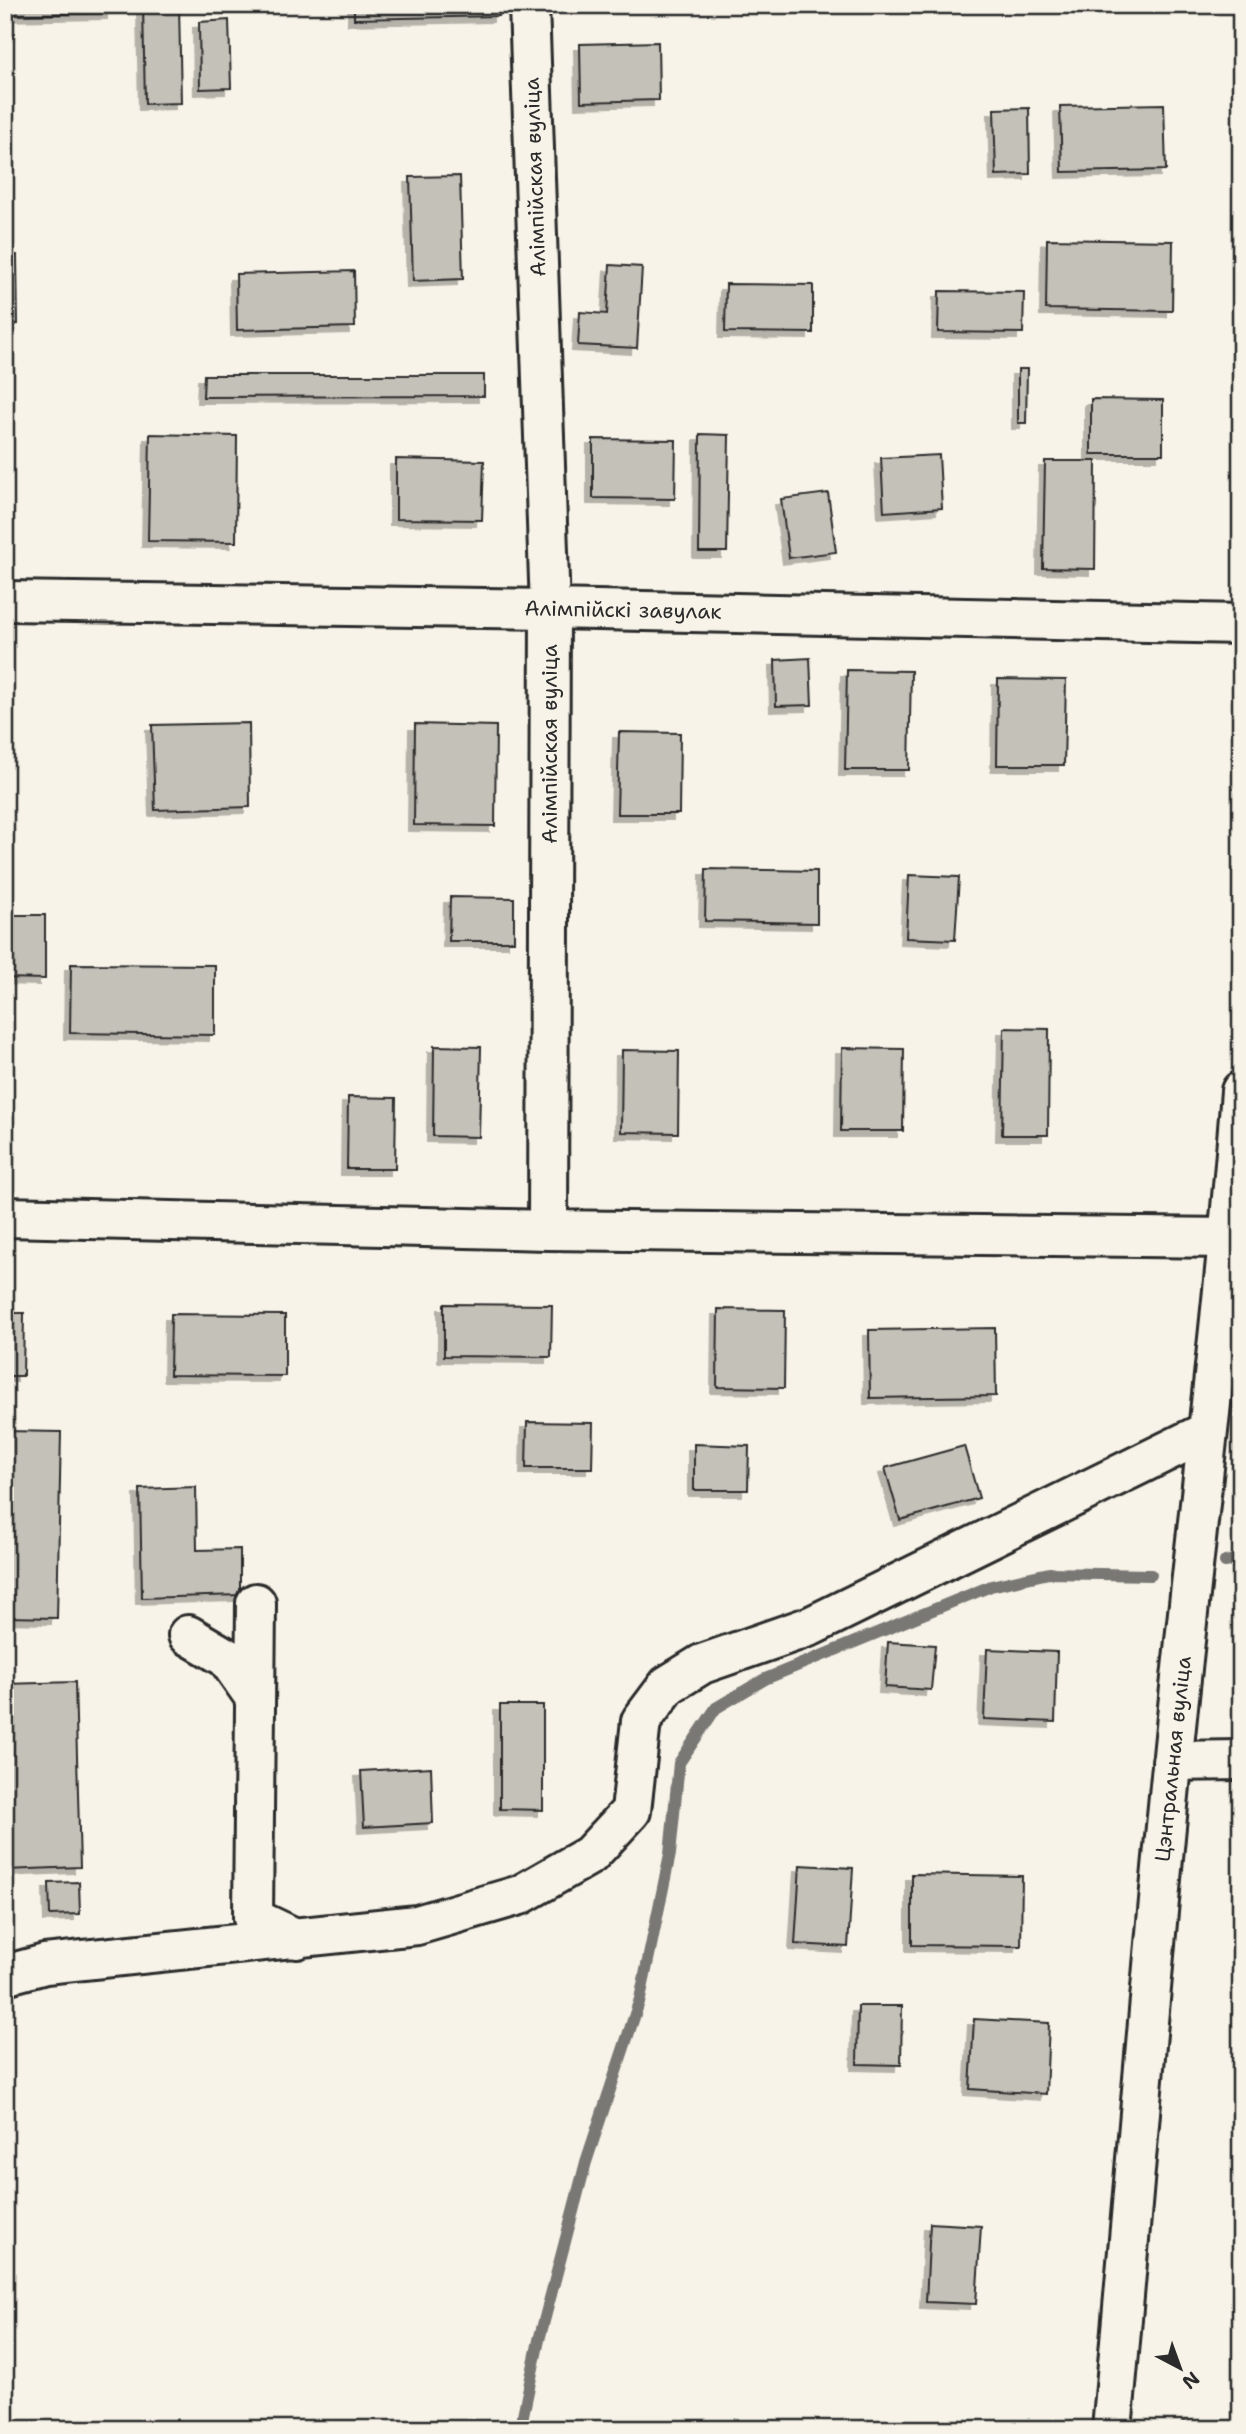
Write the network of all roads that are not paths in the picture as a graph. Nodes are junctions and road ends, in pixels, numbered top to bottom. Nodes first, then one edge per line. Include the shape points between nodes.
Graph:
1 (529, 5) edge
2 (5, 601) edge
3 (550, 609) junction
4 (1241, 624) edge
5 (1241, 1091) edge
6 (5, 1217) edge
7 (548, 1230) junction
8 (1230, 1238) junction
9 (1206, 1432) junction
10 (256, 1603) dead end
11 (188, 1635) dead end
12 (255, 1698) junction
13 (1241, 1760) edge
14 (1172, 1761) junction
15 (297, 1939) junction
16 (5, 1975) edge
17 (1112, 2429) edge

1 - 3 street, Алімпійская вуліца
2 - 3 street, Алімпійскі завулак
3 - 4 street, Алімпійскі завулак
3 - 7 street, Алімпійская вуліца
5 - 8 street, Цэнтральная вуліца
6 - 7 street
7 - 8 street
8 - 9 street, Цэнтральная вуліца
9 - 14 street, Цэнтральная вуліца
9 - 15 street via 811,1626 702,1664 668,1685 641,1721 631,1811 590,1855 520,1895 417,1925
10 - 12 street
11 - 12 street via 227,1658
12 - 15 street via 253,1918
13 - 14 street
14 - 17 street, Цэнтральная вуліца
15 - 16 street via 45,1964

